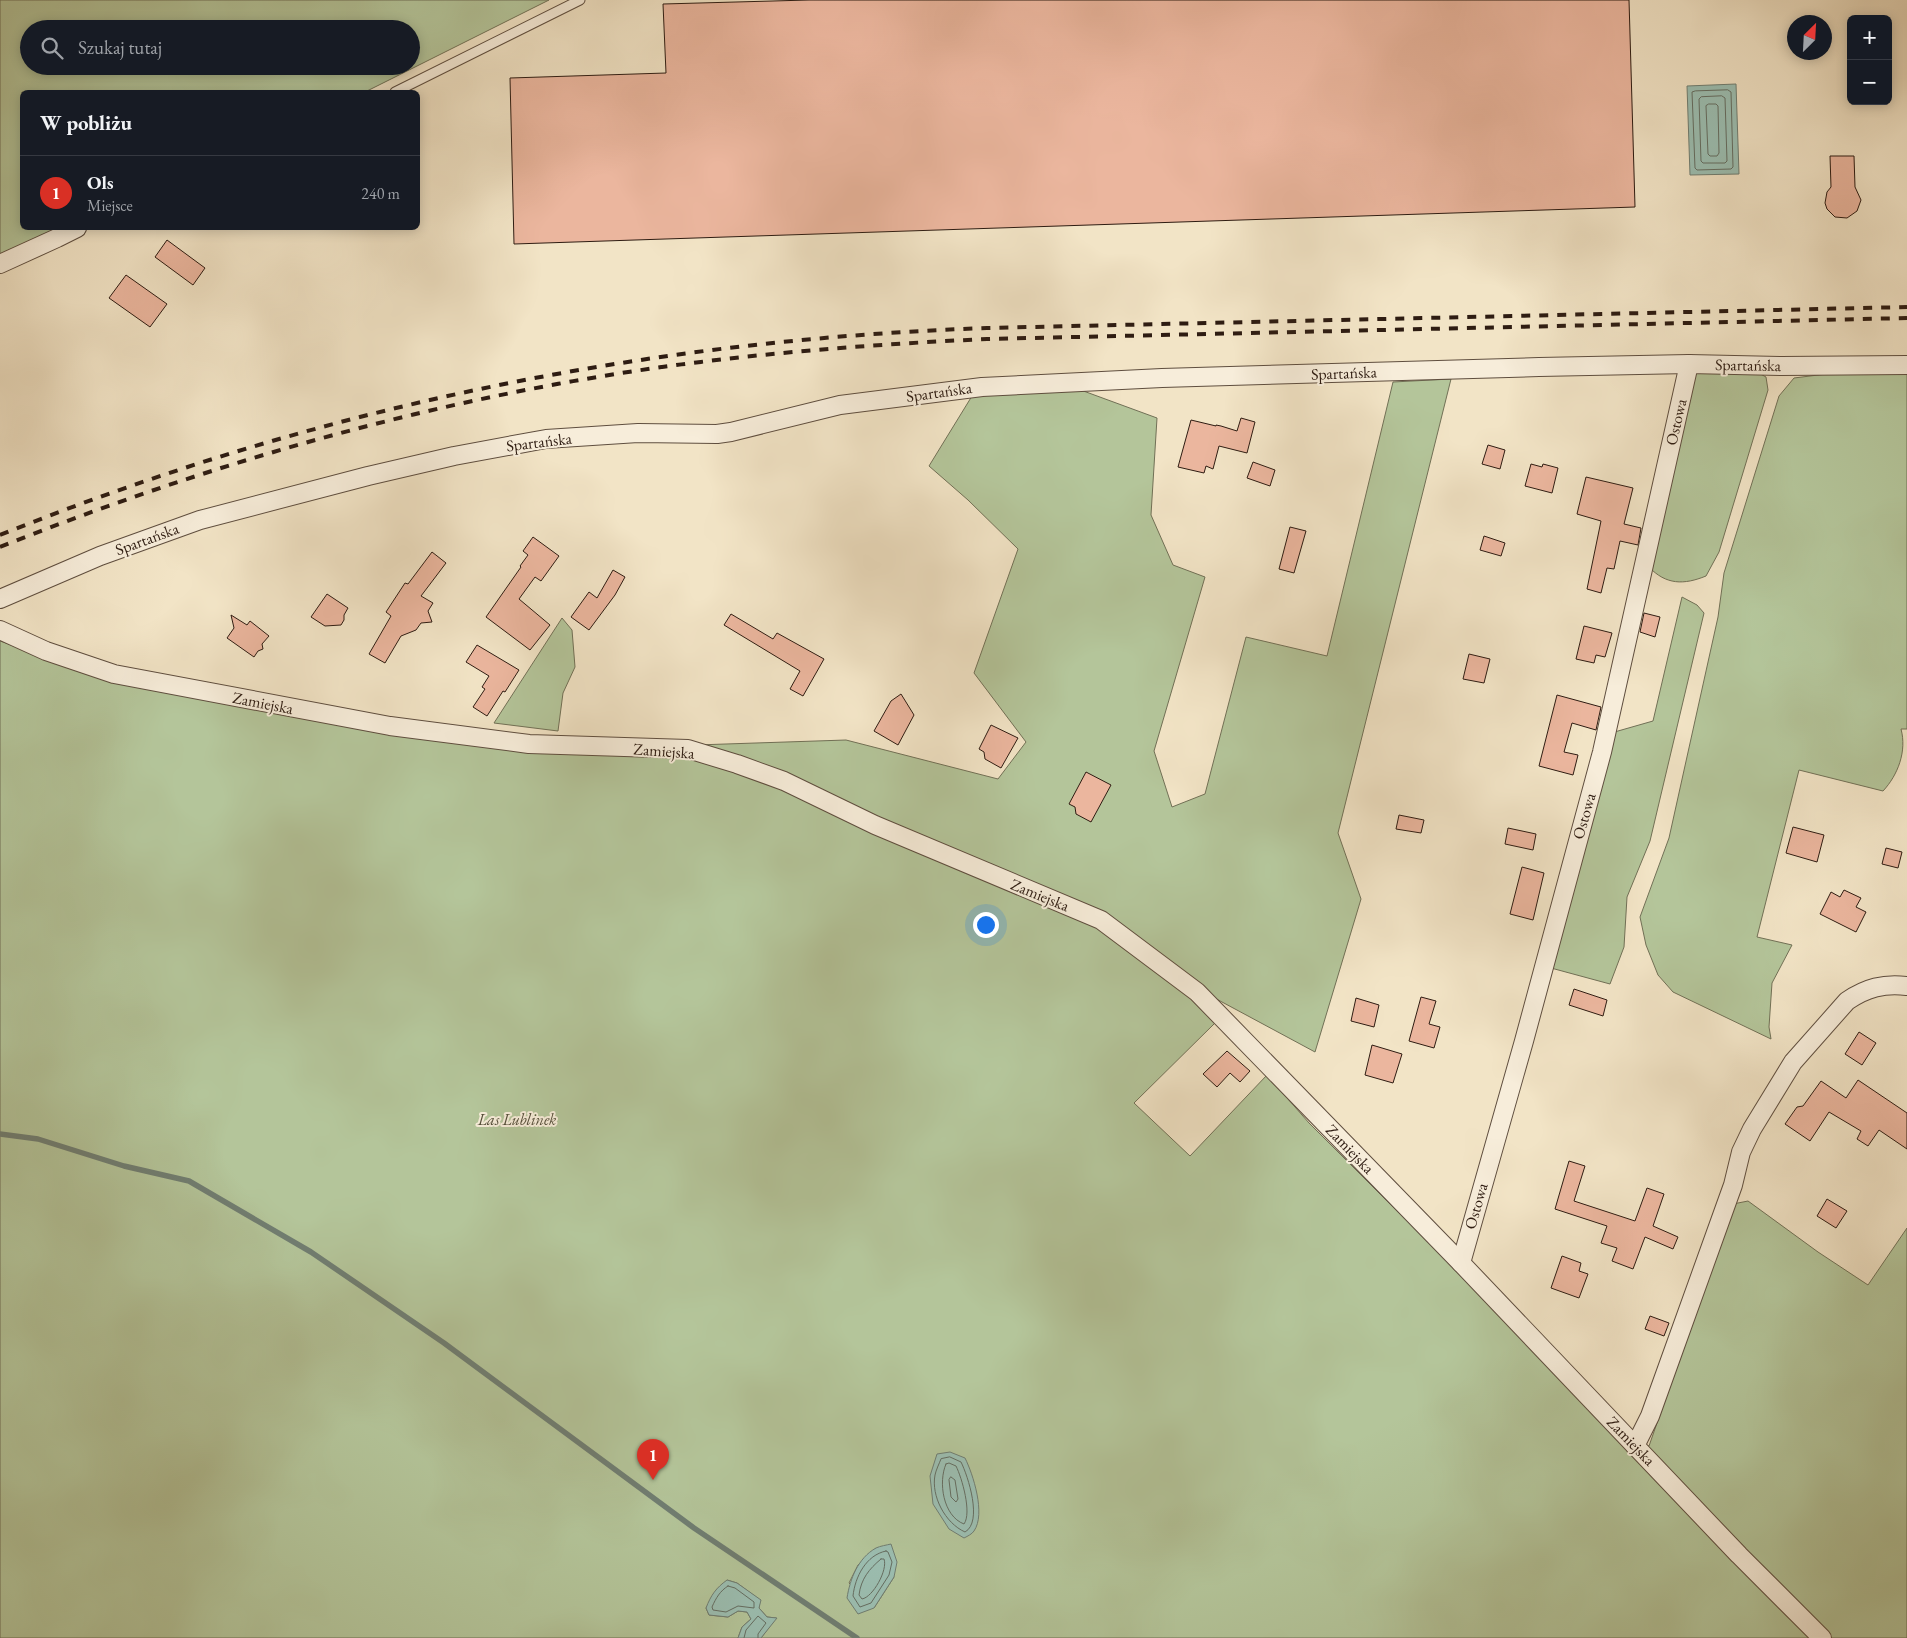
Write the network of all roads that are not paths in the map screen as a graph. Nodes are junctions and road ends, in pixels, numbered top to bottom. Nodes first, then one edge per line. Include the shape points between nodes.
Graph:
1 (580, 0) edge
2 (399, 90) edge
3 (73, 230) edge
4 (0, 264) edge
5 (1690, 364) junction
6 (1907, 364) edge
7 (0, 599) edge
8 (0, 630) edge
9 (1907, 986) edge
10 (1461, 1263) junction
11 (1634, 1446) junction
12 (1822, 1638) edge

1 - 2 lane
3 - 4 street
5 - 6 street, Spartańska
5 - 7 street, Spartańska via 1162,378 982,387 840,406 717,434 638,433 546,439 368,476 200,520 100,556
5 - 10 street, Ostowa via 1602,752
8 - 10 street, Zamiejska via 46,651 114,674 390,726 529,744 688,749 784,781 883,829 1101,920 1197,992
9 - 11 street via 1883,985 1858,993 1848,1001 1793,1062 1752,1129 1741,1152 1733,1185 1650,1416
10 - 11 street, Zamiejska
11 - 12 street, Zamiejska

